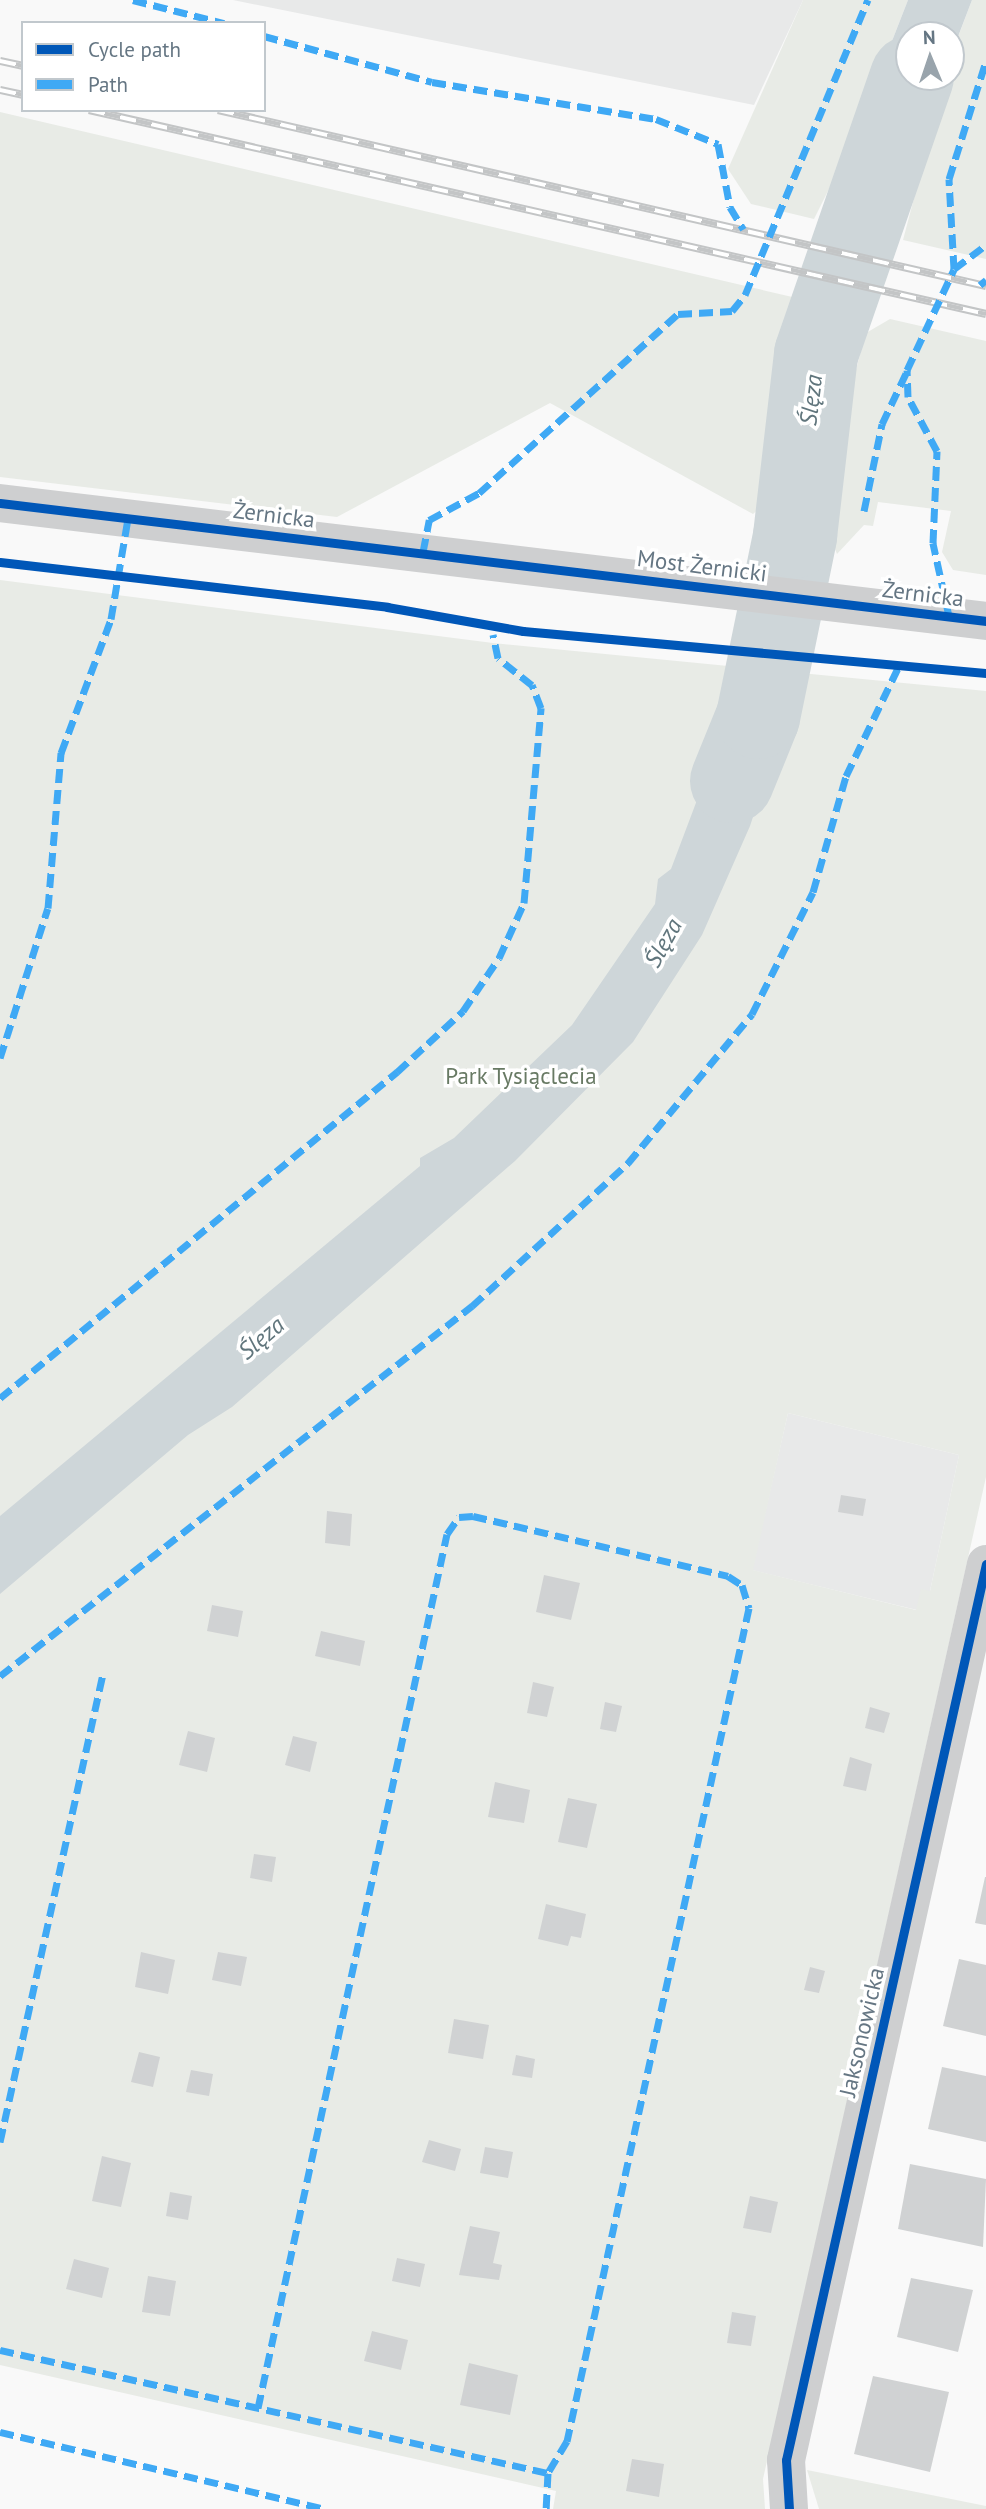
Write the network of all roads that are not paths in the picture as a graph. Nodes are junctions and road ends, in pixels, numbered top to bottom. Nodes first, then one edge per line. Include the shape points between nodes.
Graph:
1 (0, 503) edge
2 (544, 566) joint
3 (855, 605) joint
4 (986, 621) edge
5 (986, 1564) edge
6 (789, 2509) edge

1 - 2 street, Żernicka
2 - 3 street, Most Żernicki
3 - 4 street, Żernicka
5 - 6 street, Jaksonowicka via 786,2460

